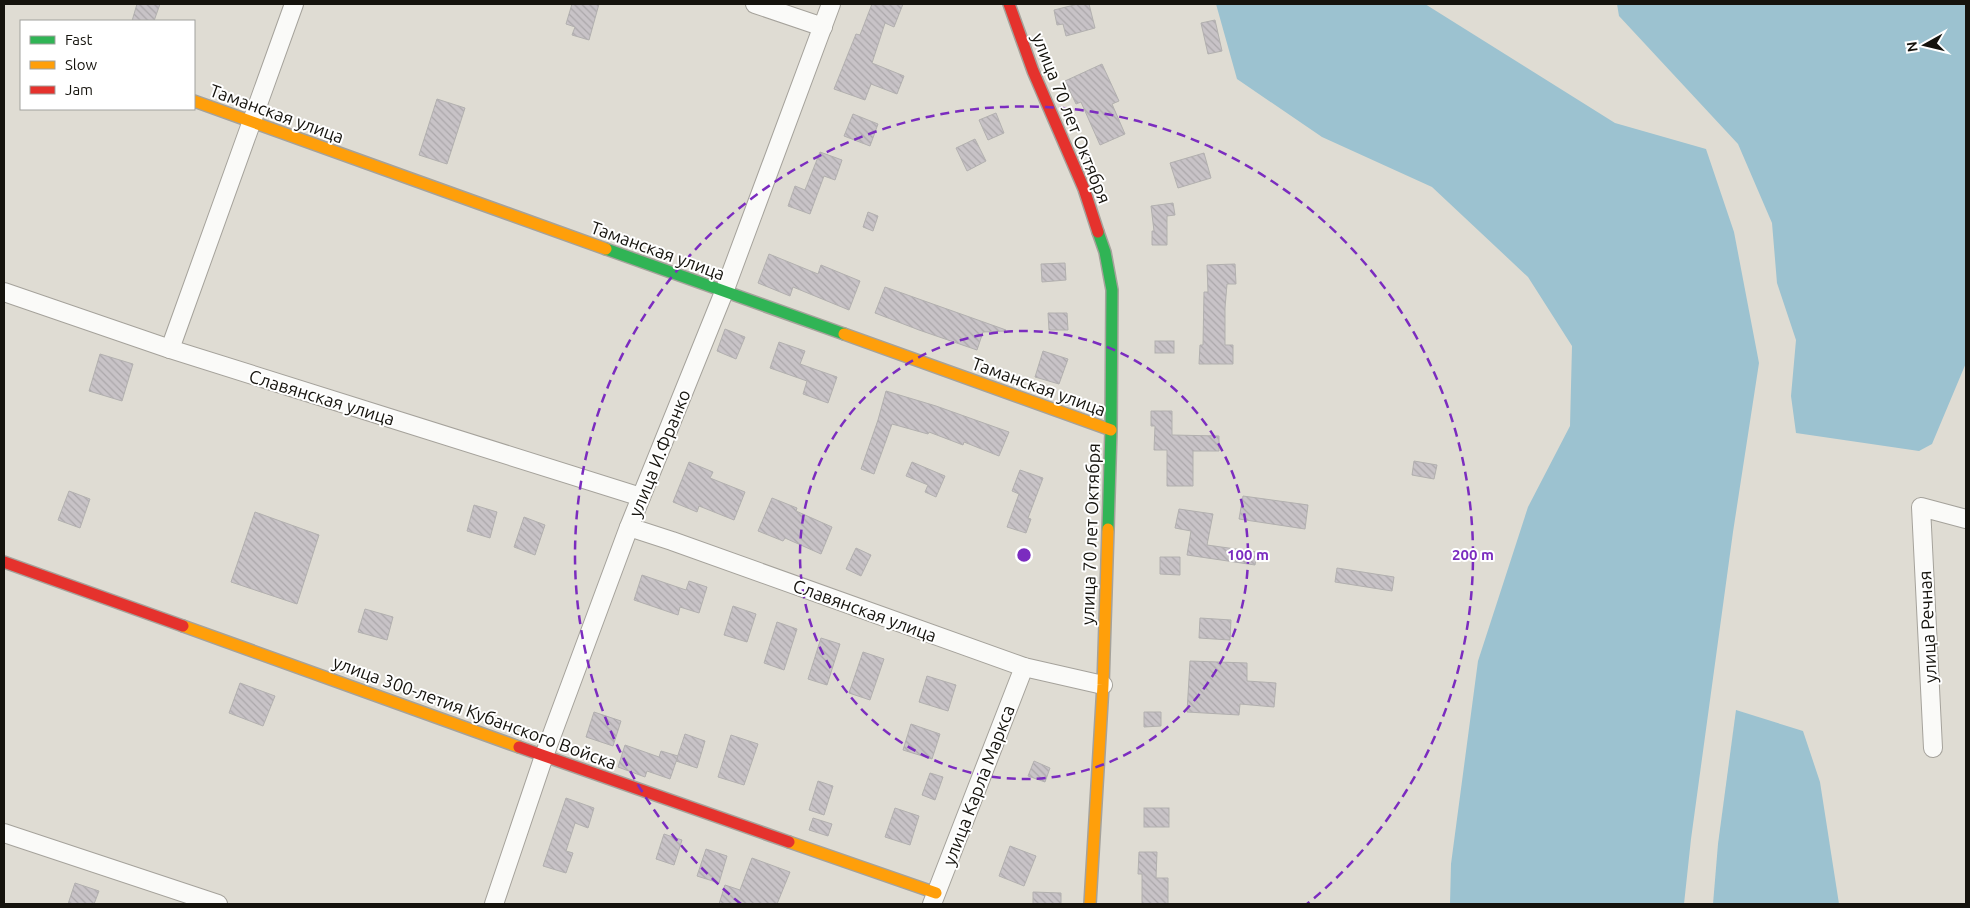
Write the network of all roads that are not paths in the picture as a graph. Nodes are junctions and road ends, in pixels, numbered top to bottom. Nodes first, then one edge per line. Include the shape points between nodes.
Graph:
1 (294, 4) edge
2 (755, 4) edge
3 (832, 4) edge
4 (1009, 4) edge
5 (823, 27) junction
6 (195, 101) edge
7 (251, 123) junction
8 (4, 292) edge
9 (724, 292) junction
10 (170, 349) junction
11 (1111, 430) junction
12 (641, 497) junction
13 (1966, 519) edge
14 (629, 527) junction
15 (4, 562) edge
16 (1024, 667) junction
17 (1103, 685) junction
18 (1933, 748) dead end
19 (544, 756) junction
20 (4, 833) edge
21 (934, 899) edge
22 (218, 904) edge
23 (494, 904) edge
24 (1090, 904) edge

1 - 7 street
2 - 5 street
3 - 5 street, улица И.Франко
4 - 11 street, улица 70 лет Октября via 1033,71 1084,190 1105,252 1112,290
5 - 9 street, улица И.Франко
6 - 7 street, Таманская улица
7 - 9 street, Таманская улица
7 - 10 street
8 - 10 street, Славянская улица
9 - 11 street, Таманская улица
9 - 12 street, улица И.Франко
10 - 12 street, Славянская улица
11 - 17 street, улица 70 лет Октября
12 - 14 street, улица И.Франко
13 - 18 street, улица Речная via 1920,507
14 - 16 street, Славянская улица
14 - 19 street, улица И.Франко
15 - 19 street, улица 300-летия Кубанского Войска
16 - 17 street, Славянская улица
16 - 21 street, улица Карла Маркса
17 - 24 street, улица 70 лет Октября
19 - 21 street, улица 300-летия Кубанского Войска
19 - 23 street, улица И.Франко
20 - 22 street

